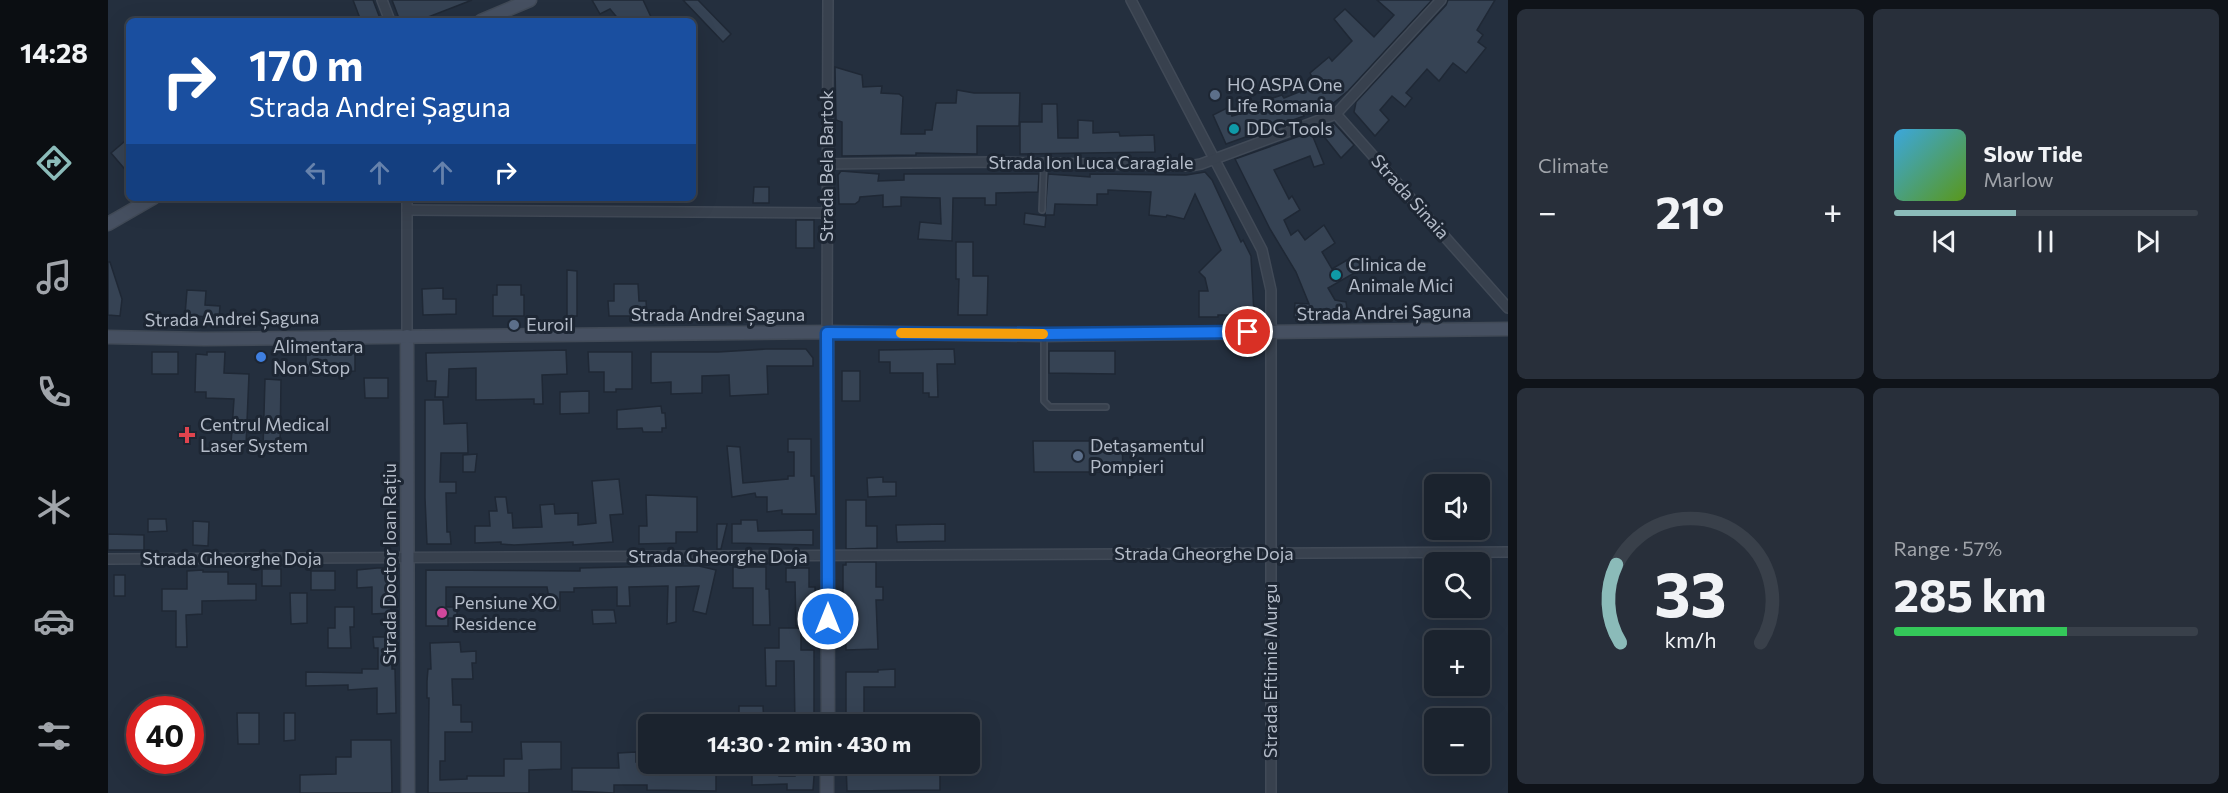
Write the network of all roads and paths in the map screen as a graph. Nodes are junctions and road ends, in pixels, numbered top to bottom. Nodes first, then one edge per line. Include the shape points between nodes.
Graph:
1 (382, 0) edge
2 (530, 0) edge
3 (828, 0) edge
4 (1131, 0) edge
5 (1441, 0) edge
6 (389, 18) edge
7 (488, 18) edge
8 (1336, 114) junction
9 (1215, 159) junction
10 (1044, 162) junction
11 (826, 164) junction
12 (148, 201) edge
13 (407, 201) edge
14 (407, 210) junction
15 (1042, 210) dead end
16 (826, 213) junction
17 (108, 224) edge
18 (1508, 308) edge
19 (1508, 329) edge
20 (1270, 332) junction
21 (827, 333) junction
22 (1044, 334) junction
23 (407, 336) junction
24 (108, 337) edge
25 (1106, 407) dead end
26 (1508, 552) edge
27 (1270, 553) junction
28 (828, 556) junction
29 (408, 558) junction
30 (108, 559) edge
31 (828, 714) edge
32 (827, 774) edge
33 (408, 793) edge
34 (827, 793) edge
35 (1271, 793) edge

1 - 6 street
2 - 7 main road
3 - 11 street, Strada Bela Bartok
4 - 9 street, Strada Eftimie Murgu
5 - 8 street, Strada Ion Luca Caragiale
8 - 9 street, Strada Ion Luca Caragiale
8 - 18 street, Strada Sinaia
9 - 10 street, Strada Ion Luca Caragiale via 1190,166
9 - 20 street, Strada Eftimie Murgu via 1262,250 1271,290
10 - 11 street, Strada Ion Luca Caragiale
10 - 15 lane
11 - 16 street, Strada Bela Bartok
12 - 17 main road
13 - 14 street
14 - 16 street
14 - 23 street
16 - 21 street, Strada Bela Bartok
19 - 20 main road, Strada Andrei Șaguna
20 - 22 main road, Strada Andrei Șaguna
20 - 27 street, Strada Eftimie Murgu
21 - 22 main road, Strada Andrei Șaguna
21 - 23 main road, Strada Andrei Șaguna
21 - 28 main road
22 - 25 lane via 1046,405
23 - 24 main road, Strada Andrei Șaguna
23 - 29 main road, Strada Doctor Ioan Rațiu
26 - 27 street, Strada Gheorghe Doja
27 - 28 street, Strada Gheorghe Doja
27 - 35 street, Strada Eftimie Murgu
28 - 29 street, Strada Gheorghe Doja
28 - 31 main road
29 - 30 street, Strada Gheorghe Doja
29 - 33 main road, Strada Doctor Ioan Rațiu
32 - 34 main road

